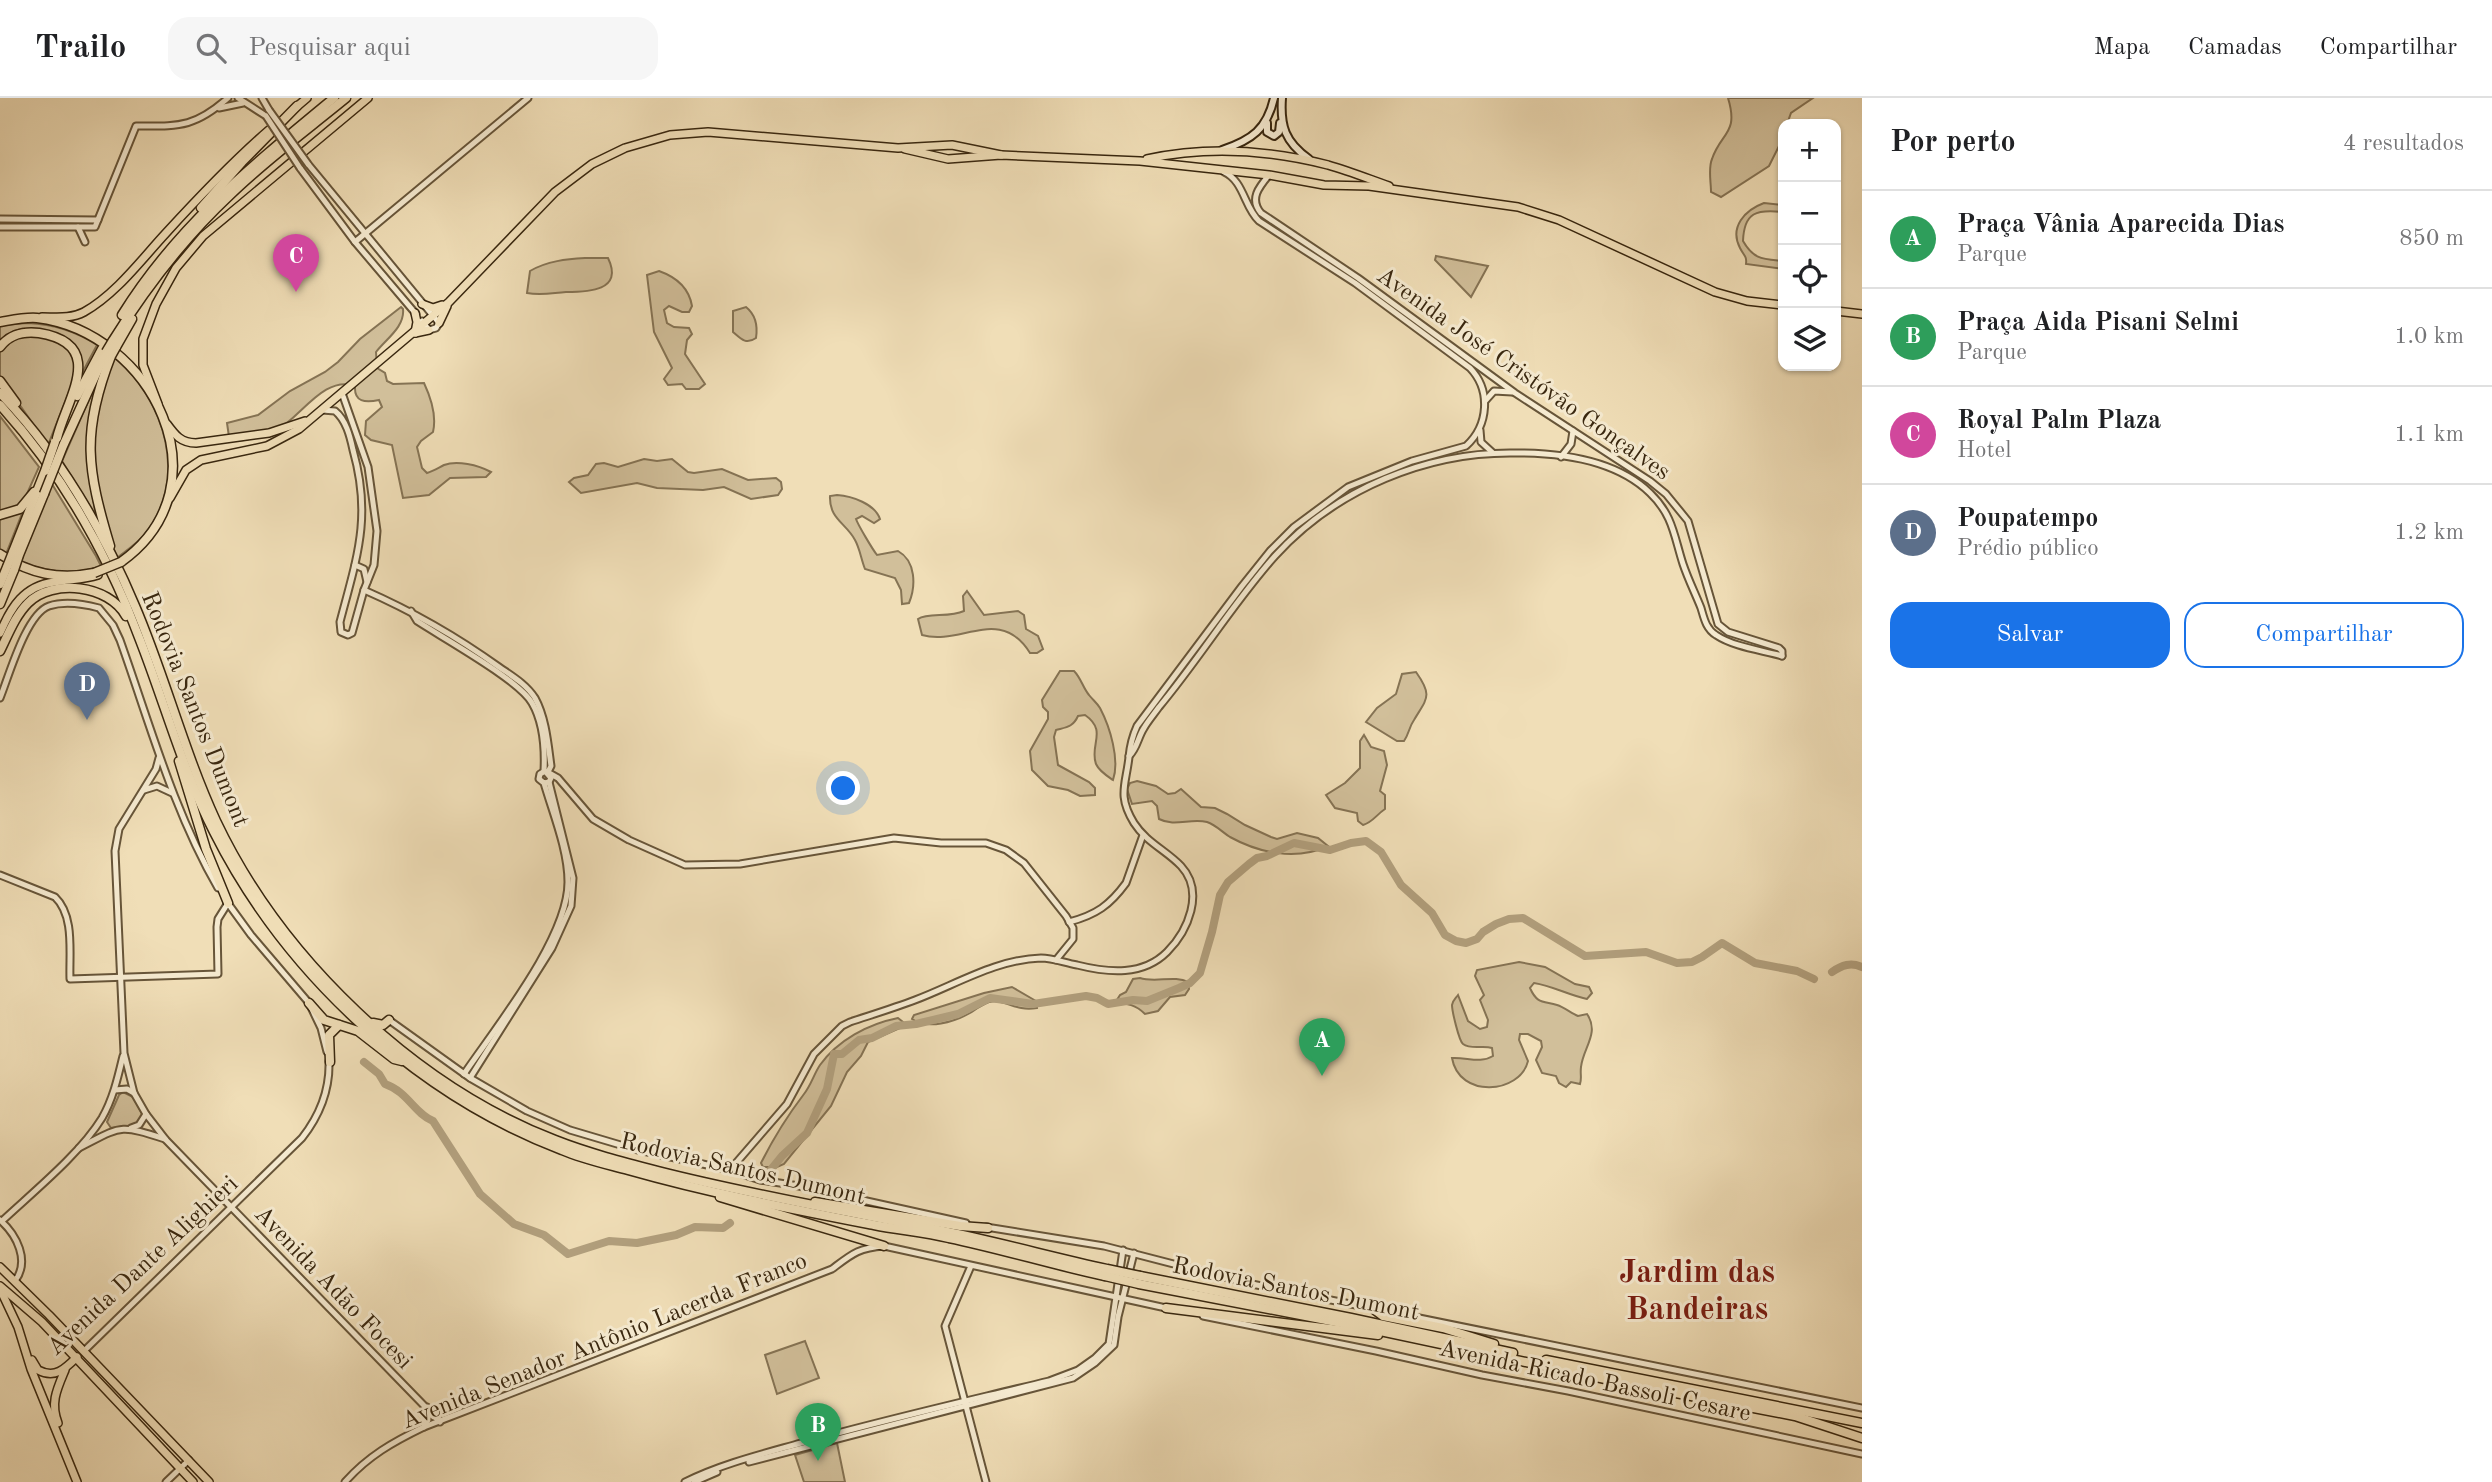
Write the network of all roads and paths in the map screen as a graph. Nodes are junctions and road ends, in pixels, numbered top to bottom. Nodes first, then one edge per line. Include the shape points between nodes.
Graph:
1 (228, 98) edge
2 (260, 98) edge
3 (307, 98) edge
4 (334, 98) edge
5 (346, 98) edge
6 (368, 98) edge
7 (528, 98) edge
8 (1273, 98) edge
9 (1282, 98) edge
10 (244, 101) edge
11 (297, 106) junction
12 (216, 109) junction
13 (267, 113) junction
14 (1280, 116) junction
15 (1267, 123) junction
16 (936, 145) junction
17 (963, 146) junction
18 (898, 148) junction
19 (1221, 150) junction
20 (1211, 151) junction
21 (1001, 155) junction
22 (936, 157) junction
23 (963, 159) junction
24 (1140, 161) junction
25 (1314, 162) junction
26 (1329, 166) junction
27 (1209, 170) junction
28 (1219, 170) junction
29 (1269, 174) junction
30 (1324, 185) junction
31 (1261, 186) junction
32 (1241, 188) junction
33 (1410, 192) junction
34 (0, 219) edge
35 (98, 220) junction
36 (0, 227) edge
37 (78, 227) junction
38 (365, 235) junction
39 (177, 239) junction
40 (85, 242) dead end
41 (355, 242) junction
42 (449, 302) junction
43 (422, 304) junction
44 (1778, 304) edge
45 (1841, 312) edge
46 (415, 313) junction
47 (1862, 314) edge
48 (433, 316) junction
49 (34, 318) junction
50 (0, 322) edge
51 (439, 323) junction
52 (427, 327) junction
53 (414, 333) junction
54 (112, 343) junction
55 (0, 347) edge
56 (106, 352) junction
57 (0, 381) edge
58 (0, 393) edge
59 (342, 393) junction
60 (1516, 393) junction
61 (1485, 401) junction
62 (0, 405) edge
63 (159, 408) junction
64 (322, 410) junction
65 (0, 411) edge
66 (309, 419) junction
67 (167, 424) junction
68 (1480, 427) junction
69 (1573, 431) junction
70 (258, 435) junction
71 (58, 442) junction
72 (30, 443) junction
73 (42, 444) junction
74 (258, 448) junction
75 (1493, 453) junction
76 (1561, 457) junction
77 (45, 473) junction
78 (164, 508) junction
79 (0, 515) edge
80 (1688, 521) junction
81 (1674, 528) junction
82 (1694, 538) junction
83 (1678, 542) junction
84 (0, 554) edge
85 (16, 554) junction
86 (114, 559) junction
87 (355, 565) junction
88 (10, 568) junction
89 (96, 574) junction
90 (368, 582) junction
91 (0, 584) edge
92 (364, 590) junction
93 (0, 604) edge
94 (410, 610) junction
95 (0, 633) edge
96 (140, 639) junction
97 (0, 651) edge
98 (0, 698) edge
99 (163, 704) junction
100 (160, 755) junction
101 (1129, 756) junction
102 (547, 777) junction
103 (141, 791) junction
104 (172, 793) junction
105 (1143, 835) junction
106 (0, 875) edge
107 (228, 903) junction
108 (1069, 922) junction
109 (1056, 960) junction
110 (120, 977) junction
111 (309, 1003) junction
112 (390, 1021) junction
113 (370, 1022) junction
114 (339, 1025) junction
115 (386, 1036) junction
116 (124, 1053) junction
117 (330, 1062) junction
118 (407, 1062) junction
119 (467, 1076) junction
120 (115, 1090) junction
121 (134, 1093) junction
122 (146, 1114) junction
123 (102, 1119) junction
124 (131, 1128) junction
125 (111, 1130) junction
126 (166, 1140) junction
127 (77, 1149) junction
128 (730, 1170) junction
129 (691, 1187) junction
130 (763, 1196) junction
131 (232, 1208) junction
132 (1, 1221) edge
133 (988, 1228) junction
134 (884, 1246) junction
135 (1123, 1250) junction
136 (1134, 1253) junction
137 (971, 1266) junction
138 (0, 1268) edge
139 (1106, 1273) junction
140 (1139, 1280) junction
141 (15, 1281) junction
142 (0, 1287) edge
143 (1115, 1297) junction
144 (1123, 1298) junction
145 (1166, 1308) junction
146 (1379, 1311) junction
147 (18, 1327) junction
148 (1400, 1336) junction
149 (84, 1351) junction
150 (1526, 1356) junction
151 (76, 1359) junction
152 (65, 1370) junction
153 (1052, 1370) dead end
154 (1049, 1381) junction
155 (965, 1404) junction
156 (427, 1407) junction
157 (1862, 1408) edge
158 (440, 1422) junction
159 (1862, 1423) edge
160 (424, 1427) junction
161 (1862, 1438) edge
162 (1862, 1454) edge
163 (189, 1460) junction
164 (180, 1469) junction
165 (79, 1482) edge
166 (166, 1482) edge
167 (193, 1482) edge
168 (209, 1482) edge
169 (345, 1482) edge
170 (685, 1482) edge
171 (694, 1482) edge
172 (986, 1482) edge

1 - 12 street
2 - 10 street
2 - 13 street
3 - 11 main road
4 - 39 highway via 231,185
5 - 54 highway via 201,225 151,284
6 - 63 main road via 210,229 176,268 143,339 145,372
7 - 38 street
8 - 15 main road
9 - 14 main road
10 - 12 street
10 - 13 street
11 - 39 highway
11 - 49 main road via 223,172 100,300 77,315
12 - 35 street via 185,126 136,126
13 - 38 street, bridge
13 - 41 street, bridge via 300,168
14 - 15 main road via 1275,136 1267,132
14 - 25 main road via 1295,147
15 - 19 main road via 1248,139
16 - 17 main road
16 - 18 main road
16 - 22 main road
17 - 21 main road
17 - 23 main road
18 - 22 main road
18 - 42 main road via 708,132 670,135 625,148 592,164 555,192
19 - 20 main road
19 - 25 main road
20 - 24 main road
20 - 27 main road via 1204,160
21 - 23 main road
21 - 24 main road
22 - 23 main road
24 - 27 main road
25 - 26 main road
26 - 30 main road via 1332,177
26 - 33 main road
27 - 28 main road
28 - 29 main road
28 - 32 street, Avenida José Cristóvão Gonçalves via 1231,175
29 - 30 main road
29 - 31 street
30 - 33 main road
31 - 32 street
31 - 60 street, Avenida José Cristóvão Gonçalves via 1255,201 1261,213
32 - 61 street, Avenida José Cristóvão Gonçalves via 1259,221 1355,283 1470,368 1480,381
33 - 44 main road via 1518,207 1559,220 1715,292
34 - 35 street
35 - 37 street via 94,228
36 - 37 street
37 - 40 street
38 - 41 street
38 - 43 street
39 - 54 highway via 145,281
41 - 46 street
42 - 43 main road via 433,308
42 - 48 main road
42 - 51 main road
43 - 48 street
45 - 47 main road
46 - 52 street
46 - 53 main road
48 - 51 street
48 - 52 main road
49 - 50 highway
49 - 63 highway via 82,331 116,352
51 - 52 street via 436,328
52 - 53 main road
53 - 59 main road
54 - 56 highway, bridge
55 - 71 highway via 25,332 49,335 74,352 78,379
56 - 71 highway
56 - 86 highway via 90,445 93,486
57 - 73 highway
58 - 73 highway, Rodovia Santos Dumont
59 - 64 main road
59 - 90 street via 363,447 375,510 377,545
60 - 61 street via 1499,390
60 - 69 street, Avenida José Cristóvão Gonçalves
61 - 68 street
62 - 72 highway, Rodovia Santos Dumont
63 - 67 highway
64 - 66 main road
64 - 87 street via 335,411 343,420 358,466 363,517
65 - 72 highway
66 - 70 main road
66 - 74 main road via 291,435
67 - 70 main road via 187,443
67 - 78 highway via 173,464
68 - 75 street via 1481,442
68 - 101 street via 1465,446 1348,487 1294,527 1242,586 1144,716
69 - 76 street via 1571,444
69 - 80 street, Avenida José Cristóvão Gonçalves via 1650,481
70 - 74 main road via 254,443
71 - 77 highway, bridge
71 - 85 highway, bridge via 44,494
72 - 96 highway, Rodovia Santos Dumont via 90,532
73 - 86 highway, Rodovia Santos Dumont
74 - 78 main road via 208,457 191,466
75 - 76 street
75 - 101 street via 1428,464 1388,477 1335,505 1298,533 1266,567 1152,716
76 - 81 street via 1599,463 1640,484
77 - 79 highway via 20,509
77 - 85 highway
78 - 89 highway, bridge via 147,539 129,557
80 - 81 street via 1684,527
80 - 82 street, Avenida José Cristóvão Gonçalves
81 - 83 street
82 - 83 street
82 - 83 street, Avenida José Cristóvão Gonçalves via 1718,624 1728,632 1779,648 1782,656 1728,641 1711,631
84 - 89 highway via 47,575
85 - 88 highway, bridge
86 - 113 highway, Rodovia Santos Dumont via 203,792 234,854 298,948
87 - 90 street via 364,569
87 - 92 street via 340,622 344,635 352,633
88 - 91 highway
88 - 93 highway
89 - 95 main road via 29,590 14,605
90 - 92 street
92 - 94 street
94 - 102 street via 417,621 516,685 531,701 540,723
94 - 102 street via 526,687 544,720 551,766
96 - 97 highway via 109,597 59,589 28,603
96 - 99 highway, Rodovia Santos Dumont
98 - 100 street via 34,617 48,606 99,608 120,639
99 - 107 highway via 206,849
99 - 118 highway, Rodovia Santos Dumont via 214,831 255,901 302,964
100 - 103 street, Avenida Adão Focesi
100 - 104 street
101 - 105 street via 1124,795 1130,816
102 - 108 street via 562,783 593,819 685,866 740,863 894,838 986,843 1024,863
102 - 119 street via 568,878 564,912 548,946
102 - 119 street via 573,878 571,906 552,948
103 - 104 street via 157,786
103 - 110 street, Avenida Adão Focesi via 119,829 115,851
104 - 107 street
105 - 108 street via 1121,890 1097,913
105 - 109 street via 1187,876 1192,904 1186,930 1162,957 1140,969 1125,971
106 - 110 street via 61,903 67,917 70,979
107 - 110 street via 217,927 218,974
107 - 111 street
108 - 109 street via 1074,937
109 - 128 street via 1009,963 842,1026 814,1054 787,1104
110 - 116 street, Avenida Adão Focesi
111 - 114 highway via 324,1020
111 - 117 street
112 - 113 highway via 383,1025
112 - 115 highway
112 - 119 street
113 - 115 highway, Rodovia Santos Dumont
114 - 117 highway via 329,1035
114 - 118 highway via 351,1027 394,1059
115 - 130 highway, Rodovia Santos Dumont via 450,1086 556,1140
116 - 120 street
116 - 121 street, Avenida Adão Focesi
117 - 131 street, Avenida Dante Alighieri via 317,1118
118 - 129 highway, Rodovia Santos Dumont via 467,1103 563,1151
119 - 128 street via 570,1130
120 - 121 street
120 - 123 street
121 - 122 street, Avenida Adão Focesi
122 - 124 street
122 - 126 street, Avenida Adão Focesi
123 - 125 street via 104,1127
123 - 127 street
124 - 125 street
124 - 126 street
125 - 127 street
126 - 131 street, Avenida Adão Focesi
127 - 132 street
128 - 133 street
129 - 134 highway
129 - 139 highway, Rodovia Santos Dumont
130 - 133 highway
130 - 139 highway, Rodovia Santos Dumont via 947,1231
131 - 149 street, Avenida Dante Alighieri
131 - 156 street, Avenida Adão Focesi
132 - 141 street via 19,1244 22,1258
133 - 135 street
134 - 137 street, Avenida Ricado Bassoli Cesare
134 - 158 street, Avenida Senador Antônio Lacerda Franco via 858,1250 832,1269
135 - 136 street
135 - 143 street
136 - 144 street
136 - 146 street
137 - 143 street, Avenida Ricado Bassoli Cesare
137 - 155 street via 945,1326
138 - 141 main road
139 - 140 highway, Rodovia Santos Dumont, bridge
140 - 148 highway, Rodovia Santos Dumont
140 - 150 highway, Rodovia Santos Dumont via 1352,1318
141 - 149 main road
142 - 147 main road
142 - 151 main road
143 - 144 street, Avenida Ricado Bassoli Cesare
143 - 154 street via 1109,1344 1078,1370
144 - 145 street, Avenida Ricado Bassoli Cesare
144 - 155 street via 1114,1345 1084,1371 1065,1381
145 - 148 highway
145 - 162 street, Avenida Ricado Bassoli Cesare
146 - 150 highway via 1383,1316 1464,1334
146 - 157 street
147 - 152 main road, Avenida Dante Alighieri via 38,1370 52,1374
147 - 165 main road
148 - 161 highway, Rodovia Santos Dumont via 1795,1416
149 - 151 main road, Avenida Dante Alighieri
149 - 163 main road
150 - 159 highway, Rodovia Santos Dumont
151 - 152 main road, Avenida Dante Alighieri
151 - 164 main road
152 - 165 main road via 54,1409
153 - 154 street
154 - 155 street
155 - 170 street via 758,1455
155 - 171 street via 741,1464
155 - 172 street
156 - 158 street, Avenida Adão Focesi
156 - 160 street
158 - 160 street, Avenida Senador Antônio Lacerda Franco
160 - 169 street, Avenida Senador Antônio Lacerda Franco via 376,1453
163 - 164 street
163 - 168 main road
164 - 166 street
164 - 167 main road

